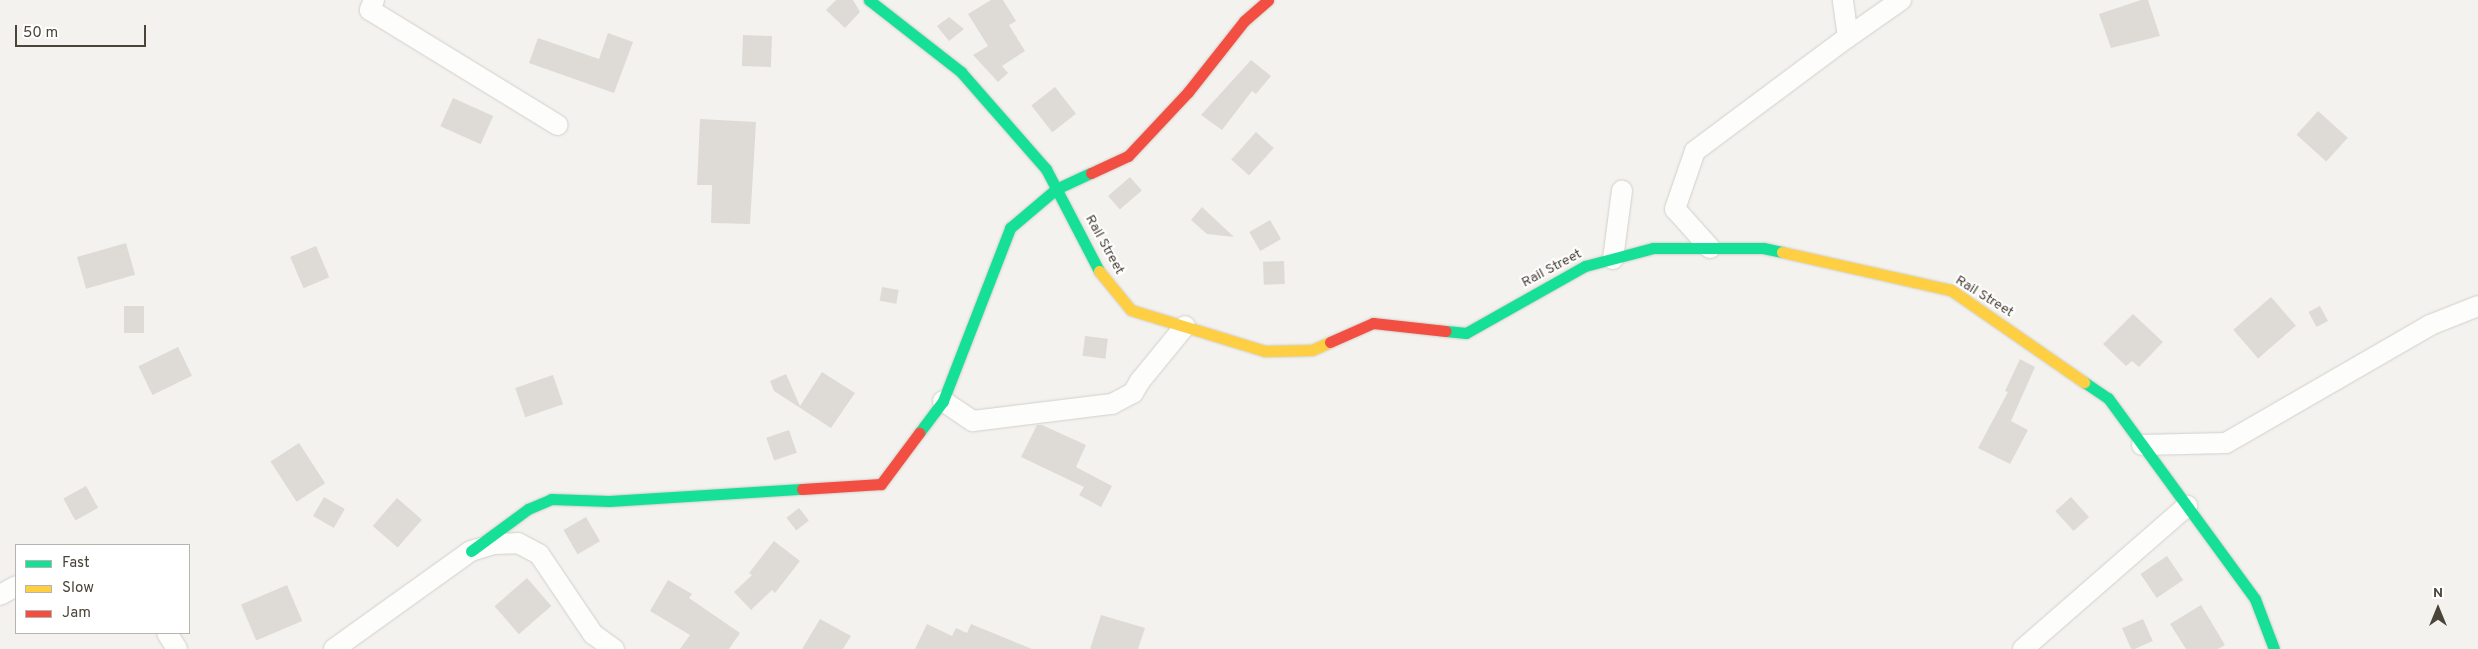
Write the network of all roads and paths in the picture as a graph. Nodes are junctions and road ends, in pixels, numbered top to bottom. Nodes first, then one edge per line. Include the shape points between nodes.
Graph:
1 (374, 0) edge
2 (868, 0) edge
3 (1268, 0) edge
4 (1843, 0) edge
5 (1901, 0) edge
6 (1848, 37) junction
7 (558, 125) dead end
8 (1056, 189) junction
9 (1622, 191) dead end
10 (1710, 248) junction
11 (1613, 259) junction
12 (2478, 306) edge
13 (1185, 326) junction
14 (943, 401) junction
15 (2142, 445) junction
16 (2187, 506) junction
17 (471, 551) junction
18 (15, 587) edge
19 (0, 595) edge
20 (168, 634) edge
21 (177, 649) edge
22 (334, 649) edge
23 (614, 649) edge
24 (2023, 649) edge
25 (2274, 649) edge

1 - 7 street via 370,10
2 - 8 street, Rail Street via 961,72 1046,169
3 - 8 street via 1244,21 1188,92 1128,156
4 - 6 street
5 - 6 street
6 - 10 street via 1695,151 1675,209
8 - 13 street, Rail Street via 1104,281 1131,310
8 - 14 street via 1010,228
9 - 11 street
10 - 11 street, Rail Street via 1653,248
10 - 15 street, Rail Street via 1764,248 1951,290 2108,398
11 - 13 street, Rail Street via 1585,266 1466,333 1373,323 1312,350 1265,351
12 - 15 street via 2430,325 2226,443
13 - 14 street via 1133,393 1112,404 973,421
14 - 17 street via 881,484 609,501 551,499 528,509
15 - 16 street, Rail Street
16 - 24 street
16 - 25 street, Rail Street via 2255,599
17 - 22 street
17 - 23 street via 494,544 518,543 539,554 593,634
18 - 19 street
20 - 21 street

